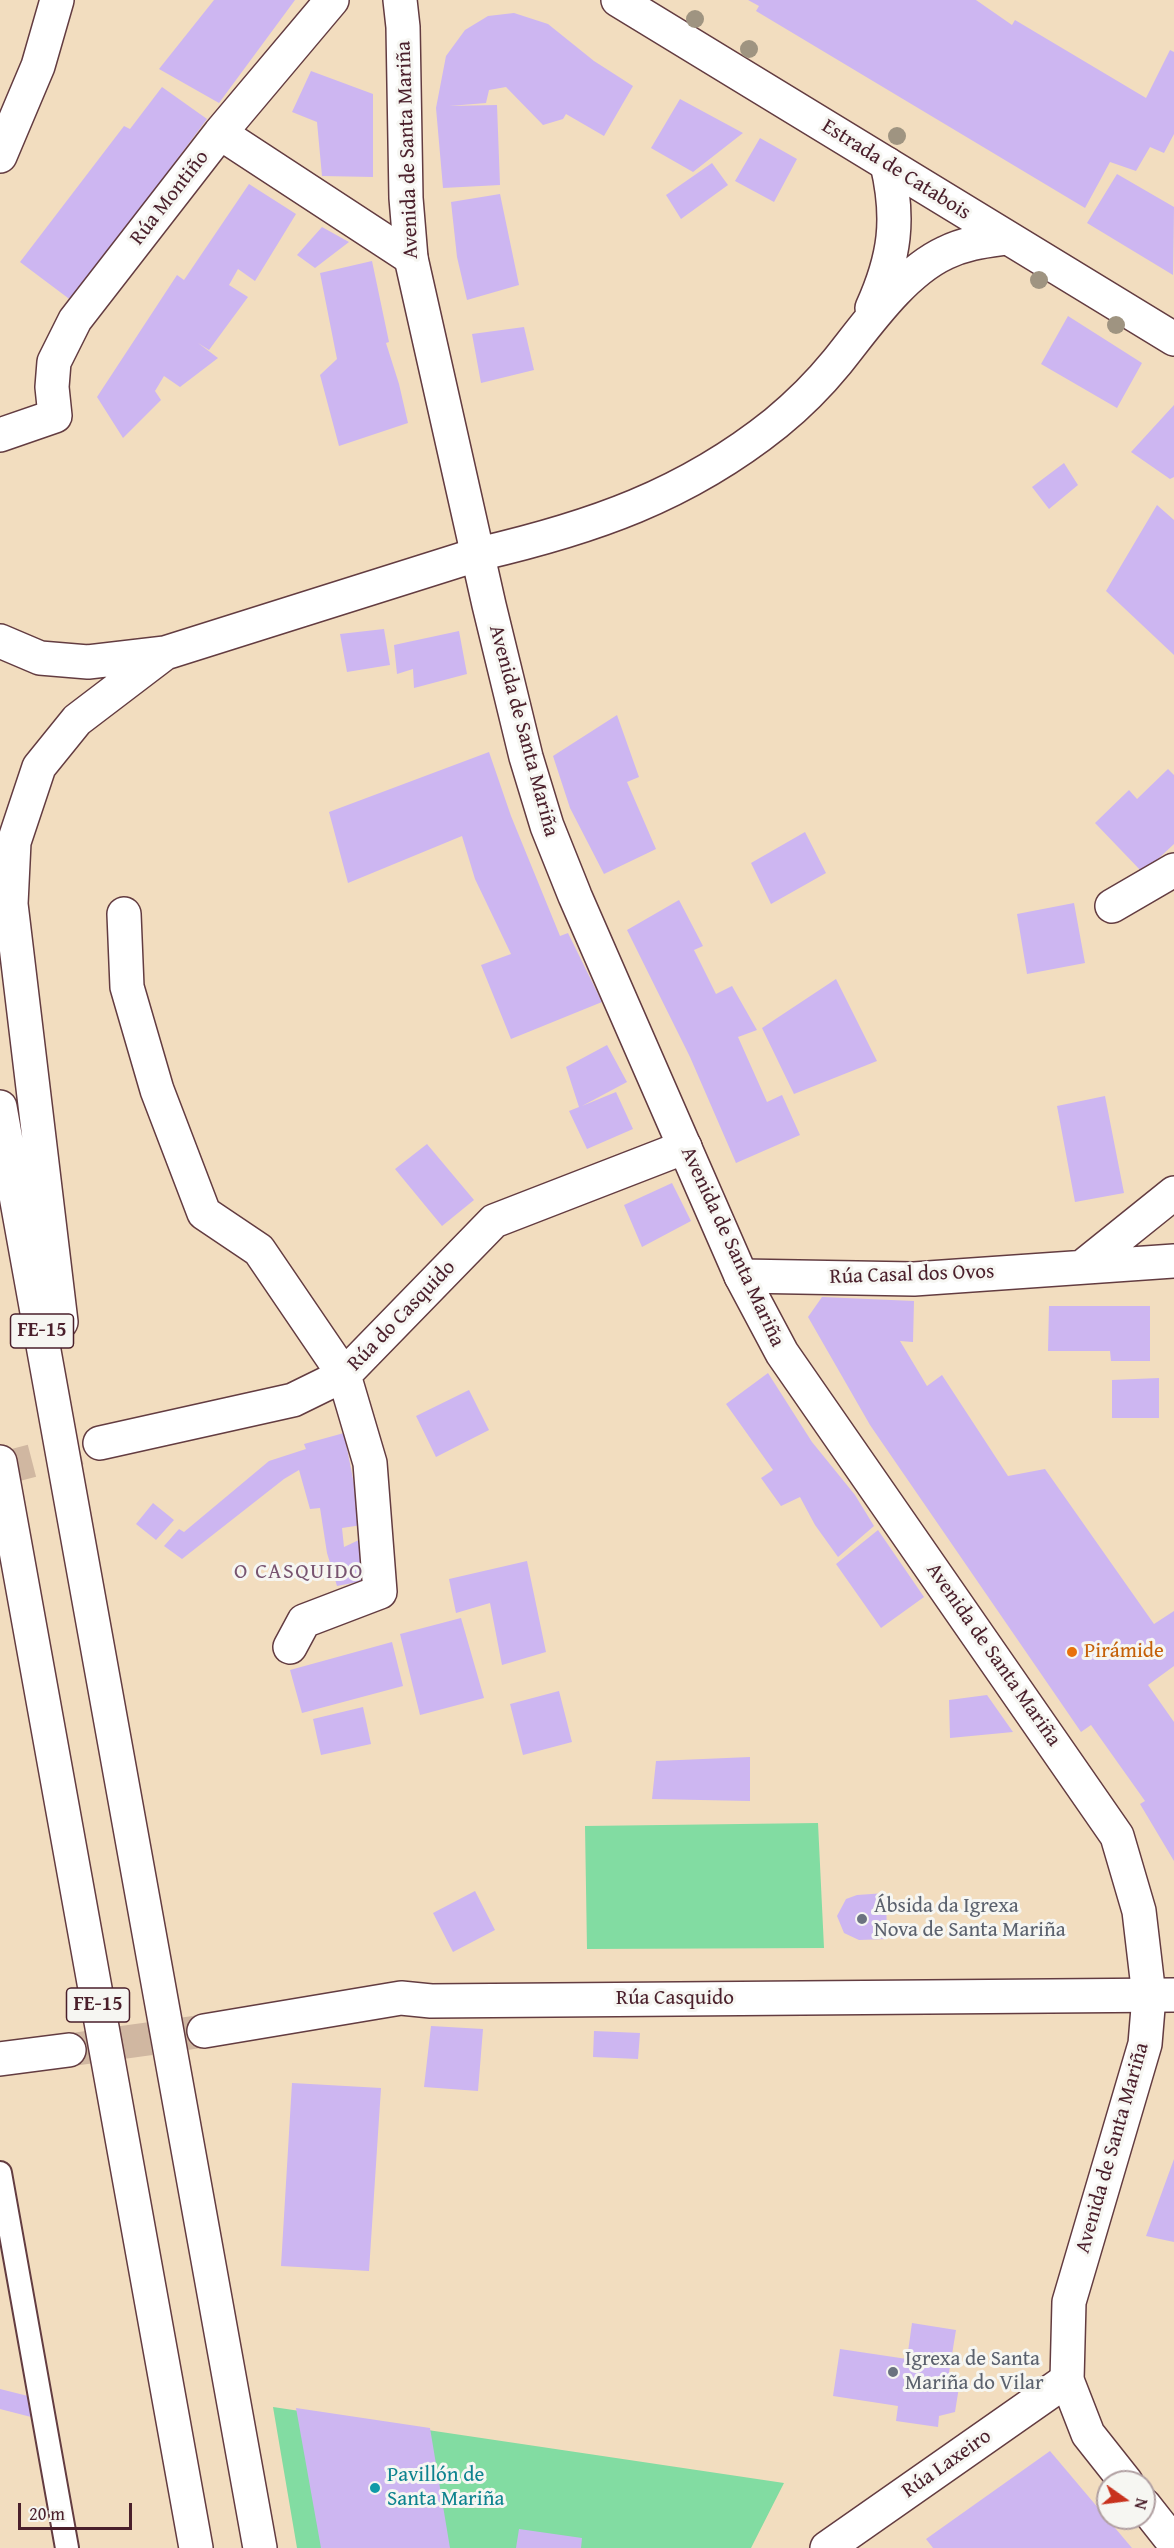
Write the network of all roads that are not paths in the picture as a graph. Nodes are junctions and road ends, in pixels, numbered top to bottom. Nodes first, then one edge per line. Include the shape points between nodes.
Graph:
1 (56, 0) edge
2 (332, 0) edge
3 (424, 0) edge
4 (618, 0) edge
5 (402, 13) edge
6 (0, 102) edge
7 (220, 133) junction
8 (0, 156) edge
9 (886, 164) junction
10 (1006, 238) junction
11 (411, 258) junction
12 (864, 326) junction
13 (1174, 339) edge
14 (0, 435) edge
15 (479, 554) junction
16 (0, 641) edge
17 (165, 653) junction
18 (1174, 870) edge
19 (1112, 906) dead end
20 (124, 914) dead end
21 (0, 1107) edge
22 (685, 1147) junction
23 (1174, 1193) edge
24 (1174, 1262) edge
25 (1082, 1267) junction
26 (741, 1276) junction
27 (344, 1376) junction
28 (100, 1443) tunnel mouth
29 (0, 1462) edge
30 (81, 1555) junction
31 (290, 1647) dead end
32 (1162, 1996) edge
33 (204, 2031) tunnel mouth
34 (69, 2050) tunnel mouth
35 (0, 2059) edge
36 (0, 2174) edge
37 (1067, 2380) junction
38 (1116, 2470) edge
39 (1156, 2520) edge
40 (1174, 2543) edge
41 (67, 2548) edge
42 (196, 2548) edge
43 (260, 2548) edge
44 (827, 2548) edge

1 - 6 main road
1 - 8 main road via 38,66
2 - 7 main road, Rúa Montiño
3 - 5 main road, Avenida de Santa Mariña
4 - 9 main road, Estrada de Catabois
5 - 11 main road, Avenida de Santa Mariña
7 - 11 main road
7 - 14 main road, Rúa Montiño via 75,320 54,362 55,416
9 - 10 main road, Estrada de Catabois
9 - 12 main road via 893,191 895,226 886,276
10 - 12 main road via 969,243 943,253 919,269
10 - 13 main road, Estrada de Catabois
11 - 15 main road, Avenida de Santa Mariña
12 - 15 main road via 810,393 728,459 664,495 607,518 556,536
15 - 17 main road
15 - 22 main road, Avenida de Santa Mariña via 547,826
16 - 17 main road via 40,658 88,662
17 - 30 main road via 77,720 39,767 14,842 11,904 69,1391
18 - 19 main road
20 - 27 main road via 127,987 157,1090 204,1213 259,1250
21 - 30 main road, FE-15
22 - 26 main road, Avenida de Santa Mariña
22 - 27 main road, Rúa do Casquido via 494,1221
23 - 25 main road
24 - 25 main road, Rúa Casal dos Ovos
25 - 26 main road, Rúa Casal dos Ovos via 914,1279
26 - 32 main road, Avenida de Santa Mariña via 782,1353 1117,1836
27 - 28 main road, Rúa do Casquido via 293,1400
27 - 31 main road via 370,1463 380,1592 304,1621
29 - 42 main road, FE-15
30 - 43 main road, FE-15
32 - 33 main road, Rúa Casquido via 443,2001 401,1998
32 - 37 main road, Avenida de Santa Mariña via 1069,2302
34 - 35 main road
36 - 41 lane
37 - 38 main road, Avenida de Santa Mariña via 1088,2434
37 - 44 main road, Rúa Laxeiro
39 - 40 main road

